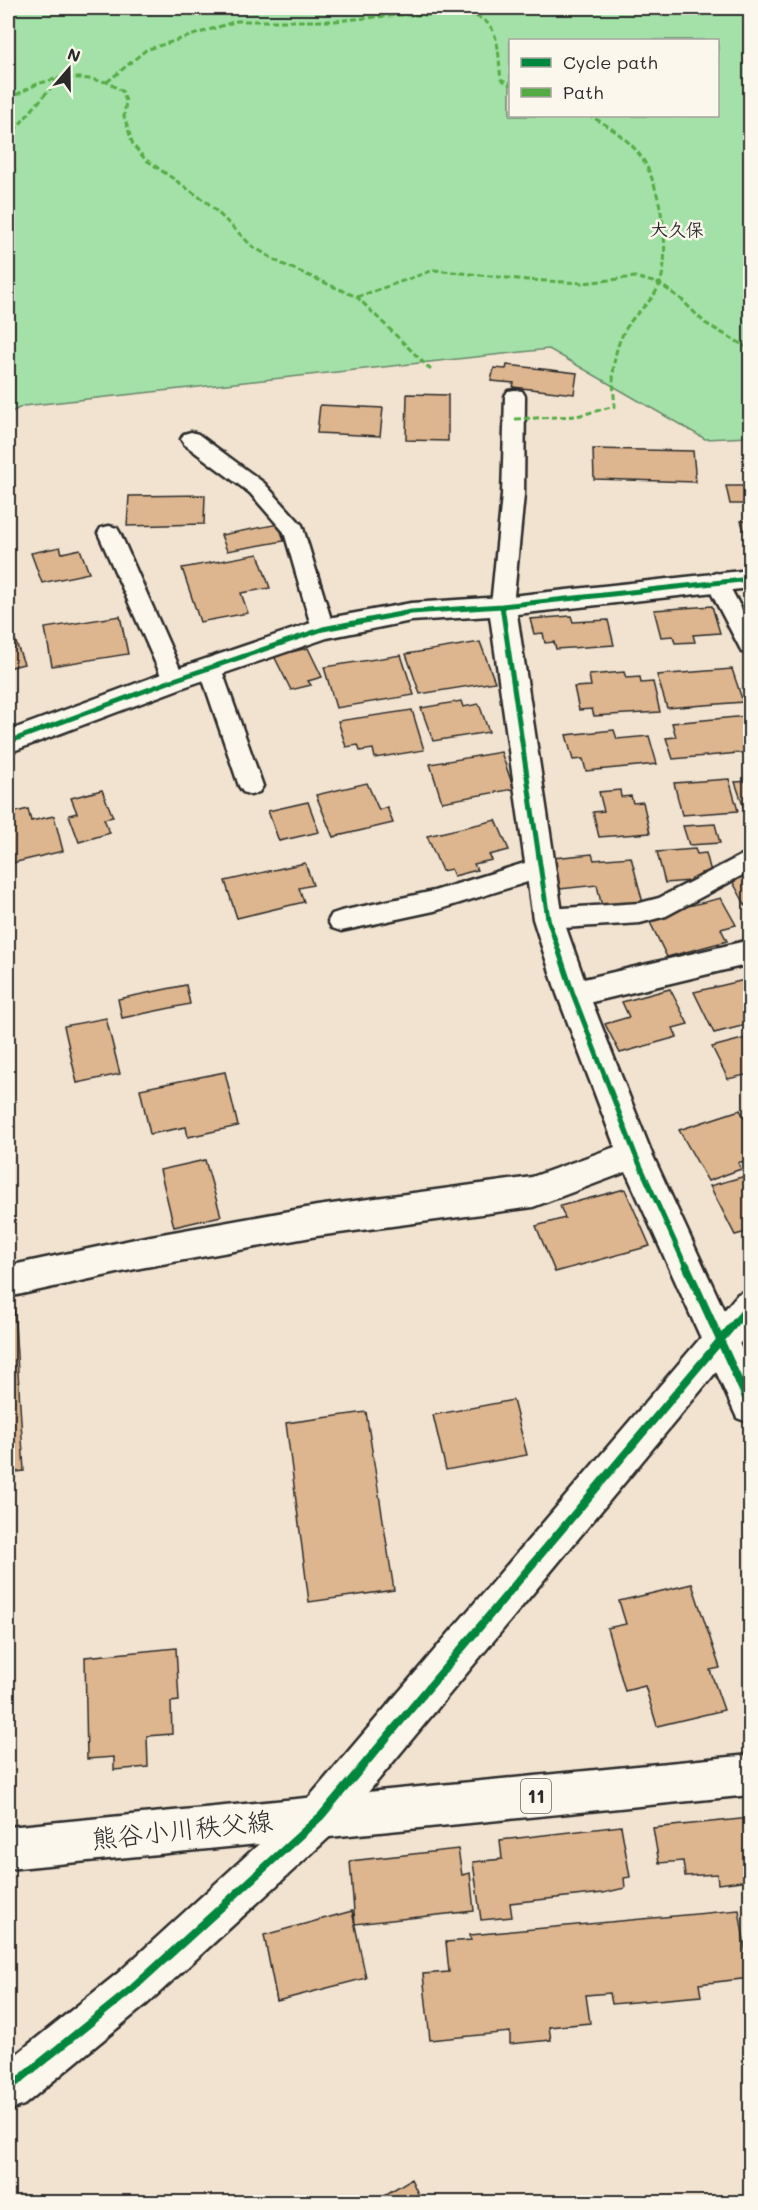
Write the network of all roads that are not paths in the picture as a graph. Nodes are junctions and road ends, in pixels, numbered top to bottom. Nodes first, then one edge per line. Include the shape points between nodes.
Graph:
1 (515, 396) dead end
2 (191, 439) dead end
3 (109, 533) dead end
4 (750, 579) edge
5 (716, 581) junction
6 (501, 606) junction
7 (323, 629) junction
8 (750, 646) edge
9 (210, 668) junction
10 (174, 680) junction
11 (8, 742) edge
12 (251, 786) dead end
13 (750, 860) edge
14 (541, 868) junction
15 (548, 919) junction
16 (341, 921) dead end
17 (750, 952) edge
18 (573, 994) junction
19 (635, 1154) junction
20 (8, 1282) edge
21 (750, 1305) edge
22 (719, 1340) junction
23 (750, 1406) edge
24 (750, 1775) edge
25 (321, 1816) junction
26 (8, 1848) edge
27 (8, 2090) edge

1 - 6 lane via 513,495
2 - 7 lane via 257,488 294,530
3 - 10 lane
4 - 5 street
5 - 6 street
5 - 8 lane
6 - 7 street via 411,612
6 - 14 street
7 - 9 street
9 - 10 street
9 - 12 lane
10 - 11 street
13 - 15 lane via 666,906 640,913
14 - 15 street
14 - 16 lane via 434,901
15 - 18 street
17 - 18 street
18 - 19 street
19 - 20 street via 533,1192 317,1221 140,1252
19 - 22 street
21 - 22 street
22 - 23 street
22 - 25 street
24 - 25 street, 熊谷小川秩父線 / 11
25 - 26 street, 熊谷小川秩父線 / 11
25 - 27 street via 133,1988

